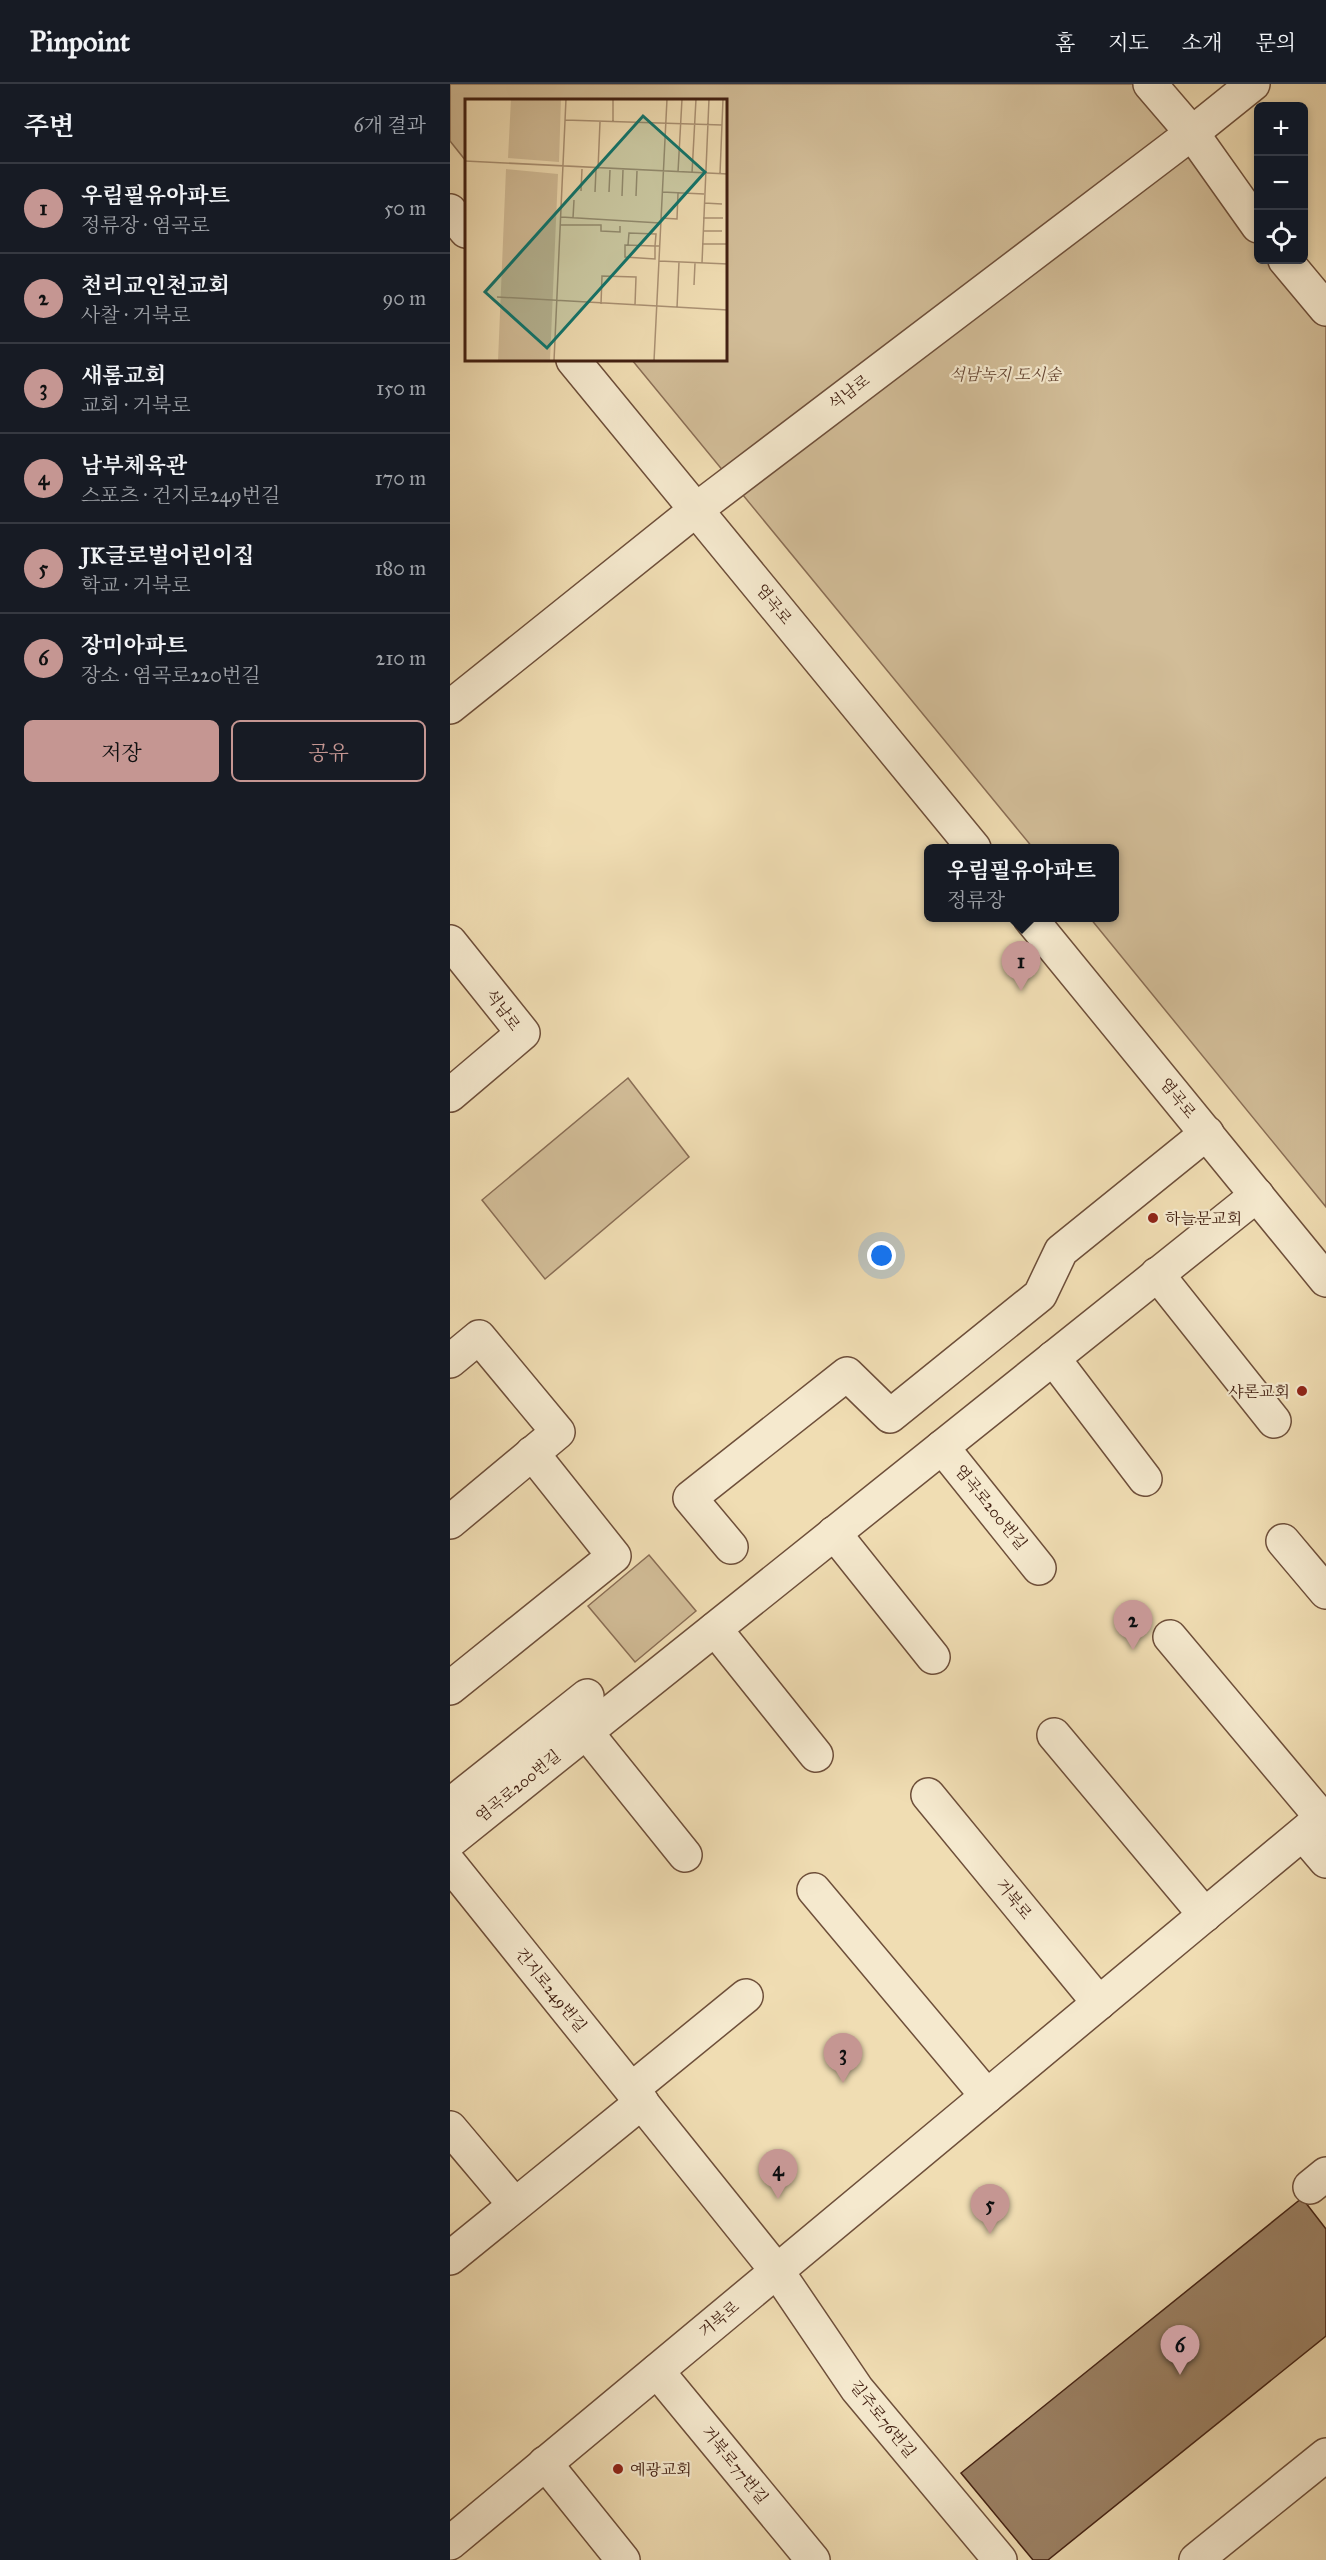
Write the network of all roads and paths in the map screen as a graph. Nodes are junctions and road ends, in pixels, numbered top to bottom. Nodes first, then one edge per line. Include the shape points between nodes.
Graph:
1 (1149, 84) edge
2 (1253, 84) edge
3 (1192, 133) junction
4 (450, 211) edge
5 (1254, 220) edge
6 (465, 230) edge
7 (1288, 264) edge
8 (1326, 309) edge
9 (575, 362) edge
10 (697, 509) junction
11 (450, 707) edge
12 (970, 844) edge
13 (1033, 922) edge
14 (450, 942) edge
15 (450, 1095) edge
16 (1207, 1133) junction
17 (1257, 1195) junction
18 (1157, 1274) junction
19 (1326, 1280) edge
20 (1053, 1358) junction
21 (450, 1360) edge
22 (1274, 1421) dead end
23 (942, 1447) junction
24 (532, 1454) junction
25 (1145, 1479) dead end
26 (450, 1522) edge
27 (834, 1533) junction
28 (1283, 1541) dead end
29 (731, 1547) dead end
30 (1039, 1568) dead end
31 (1326, 1592) edge
32 (715, 1629) junction
33 (1170, 1637) dead end
34 (933, 1657) dead end
35 (450, 1688) edge
36 (587, 1696) dead end
37 (586, 1732) junction
38 (1054, 1735) dead end
39 (816, 1755) dead end
40 (928, 1795) dead end
41 (450, 1805) edge
42 (1317, 1822) edge
43 (450, 1841) edge
44 (685, 1855) dead end
45 (1326, 1862) edge
46 (450, 1864) edge
47 (814, 1890) dead end
48 (461, 1900) edge
49 (1204, 1915) junction
50 (746, 1996) dead end
51 (1099, 2003) junction
52 (637, 2095) junction
53 (987, 2096) junction
54 (450, 2128) edge
55 (515, 2205) junction
56 (450, 2258) edge
57 (777, 2271) junction
58 (657, 2371) junction
59 (1326, 2455) edge
60 (545, 2463) junction
61 (450, 2543) edge
62 (623, 2560) edge
63 (813, 2560) edge
64 (1000, 2560) edge
65 (1196, 2560) edge

1 - 3 street
2 - 3 street, 석남로
3 - 5 street
3 - 10 street, 석남로
4 - 6 street
7 - 8 street
9 - 10 street, 염곡로
10 - 11 street, 석남로
10 - 12 street, 염곡로
13 - 16 street, 염곡로
14 - 15 street, 석남로 via 523,1033
16 - 17 street, 염곡로
16 - 29 street via 1061,1251 1040,1295 890,1416 847,1374 690,1498
17 - 18 street, 염곡로200번길
17 - 19 street, 염곡로
18 - 20 street, 염곡로200번길
18 - 22 street
20 - 23 street, 염곡로200번길
20 - 25 street
21 - 24 street via 479,1337 558,1432
23 - 27 street, 염곡로200번길
23 - 30 street, 염곡로200번길
24 - 26 street
24 - 35 street via 614,1556
27 - 32 street, 염곡로200번길
27 - 34 street
28 - 31 street
32 - 37 street, 염곡로200번길
32 - 39 street
33 - 42 street
36 - 41 street
37 - 43 street, 염곡로200번길
37 - 44 street
38 - 49 street
40 - 51 street, 거북로
42 - 45 street
42 - 49 street, 거북로
46 - 48 street, 건지로249번길
47 - 53 street
48 - 52 street, 건지로249번길
49 - 51 street, 거북로
50 - 52 street
51 - 53 street, 거북로
52 - 55 street
52 - 57 street, 건지로249번길
53 - 57 street, 거북로
54 - 55 street
55 - 56 street
57 - 58 street, 거북로
57 - 64 street, 길주로76번길 via 856,2390
58 - 60 street, 거북로
58 - 63 street, 거북로77번길
59 - 65 street
60 - 61 street, 거북로
60 - 62 street

